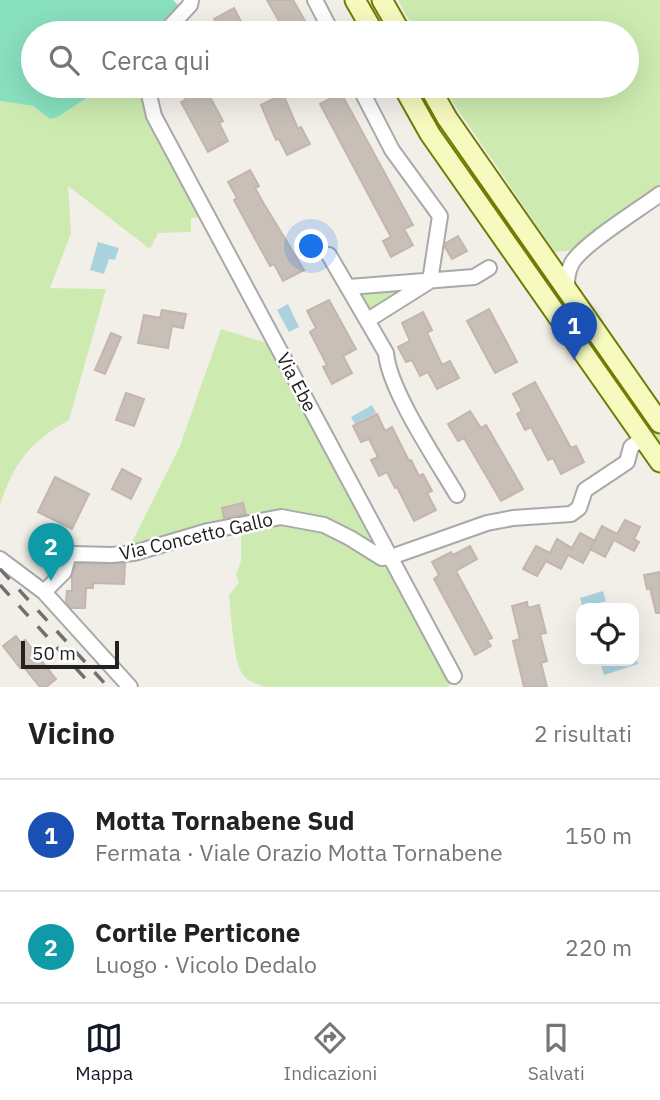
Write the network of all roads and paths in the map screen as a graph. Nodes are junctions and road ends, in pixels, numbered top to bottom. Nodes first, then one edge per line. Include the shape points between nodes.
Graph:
1 (191, 0) edge
2 (315, 0) edge
3 (355, 0) edge
4 (382, 0) edge
5 (175, 21) edge
6 (326, 21) edge
7 (367, 21) edge
8 (394, 21) edge
9 (150, 98) edge
10 (365, 98) edge
11 (410, 98) edge
12 (436, 98) edge
13 (660, 194) edge
14 (535, 245) junction
15 (586, 248) junction
16 (329, 256) dead end
17 (489, 268) dead end
18 (430, 281) junction
19 (349, 287) junction
20 (567, 290) junction
21 (368, 320) junction
22 (660, 423) edge
23 (643, 438) junction
24 (660, 462) edge
25 (457, 495) dead end
26 (391, 557) junction
27 (0, 559) edge
28 (44, 592) junction
29 (454, 676) dead end
30 (130, 687) edge

1 - 5 street
2 - 6 street
3 - 7 main road
4 - 8 main road
9 - 26 street, Via Ebe via 154,116
10 - 18 street via 392,150 440,216
11 - 23 main road via 430,134
12 - 14 main road
13 - 15 street
14 - 15 street via 555,257
14 - 20 main road
15 - 20 street via 570,266
16 - 19 street
17 - 18 street via 474,277
18 - 19 street
18 - 21 street
19 - 21 street
20 - 22 main road
21 - 25 street via 415,423
23 - 24 main road
23 - 26 street via 631,447 627,462 586,490 579,508 571,513 487,523
26 - 28 street, Via Concetto Gallo via 382,558 324,525 281,517 208,531 134,553 73,554 64,572
26 - 29 street, Via Ebe
27 - 28 street
28 - 30 street

